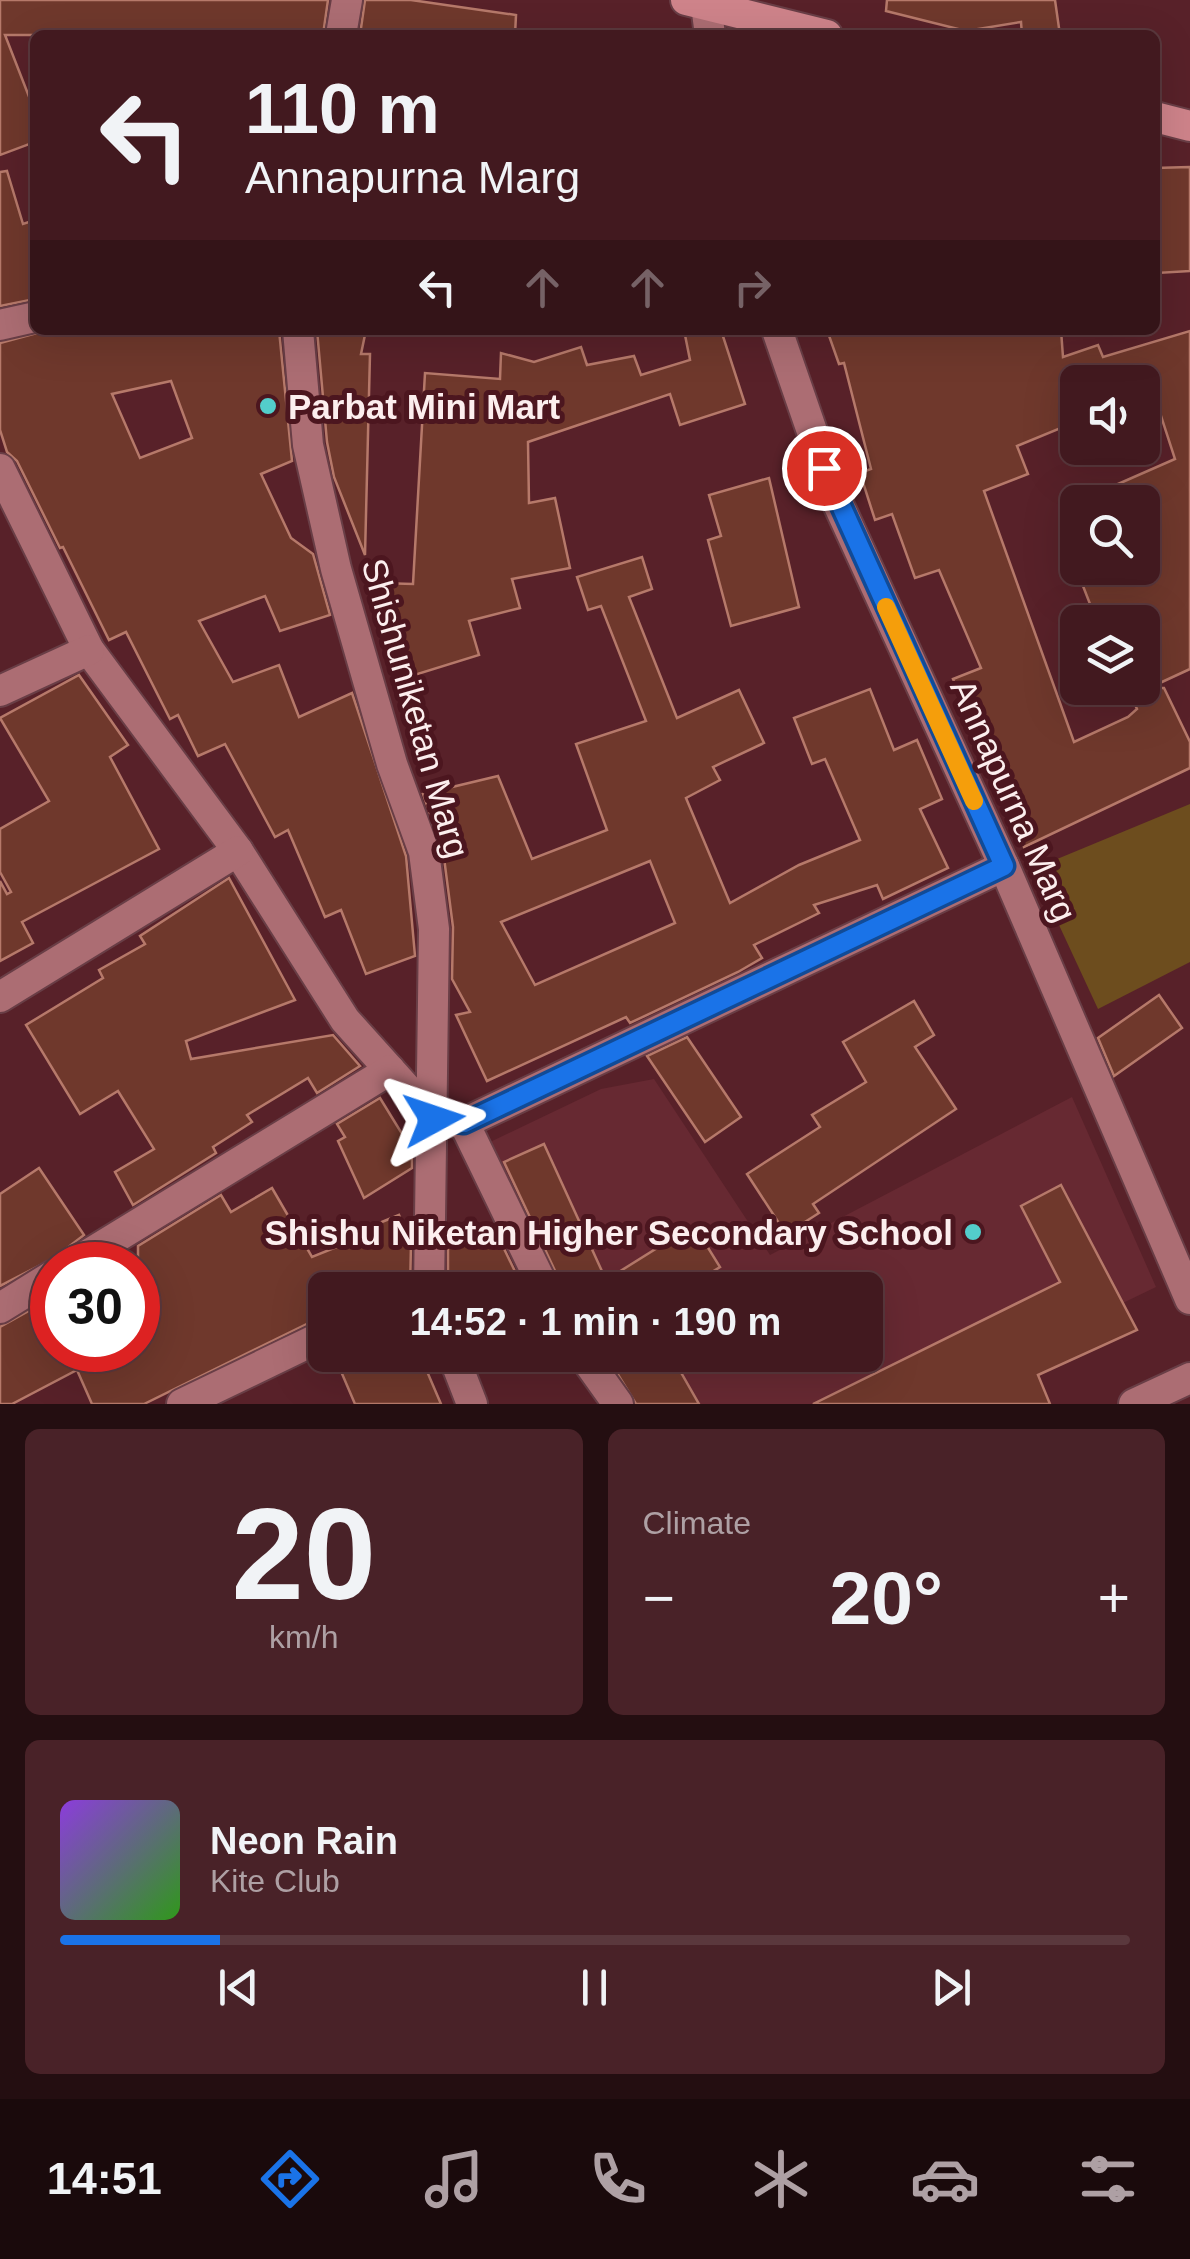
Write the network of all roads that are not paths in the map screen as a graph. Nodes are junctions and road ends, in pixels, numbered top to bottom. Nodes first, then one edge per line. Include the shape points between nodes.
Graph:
1 (347, 0) edge
2 (696, 2) edge
3 (342, 30) edge
4 (708, 30) edge
5 (807, 30) edge
6 (1160, 119) edge
7 (1190, 126) edge
8 (30, 318) edge
9 (0, 325) edge
10 (298, 335) edge
11 (778, 335) edge
12 (0, 468) edge
13 (89, 650) junction
14 (0, 691) edge
15 (238, 852) junction
16 (1004, 866) junction
17 (0, 997) edge
18 (390, 1070) junction
19 (449, 1121) junction
20 (109, 1242) edge
21 (428, 1272) edge
22 (535, 1272) edge
23 (30, 1290) edge
24 (1190, 1299) edge
25 (0, 1308) edge
26 (308, 1343) edge
27 (460, 1372) edge
28 (596, 1372) edge
29 (1190, 1378) edge
30 (182, 1404) edge
31 (472, 1404) edge
32 (618, 1404) edge
33 (1134, 1404) edge

1 - 3 street
2 - 4 street
2 - 5 main road
6 - 7 main road
8 - 9 street
10 - 19 street, Shishuniketan Marg via 308,445 336,569 424,852
11 - 16 street, Annapurna Marg via 834,495
12 - 13 street
13 - 14 street
13 - 15 street
15 - 17 street
15 - 18 street via 345,1020
16 - 19 street
16 - 24 street, Annapurna Marg
18 - 19 street
18 - 20 street
19 - 21 street, Shishuniketan Marg
19 - 22 street
23 - 25 street
26 - 30 street
27 - 31 street
28 - 32 street
29 - 33 street

